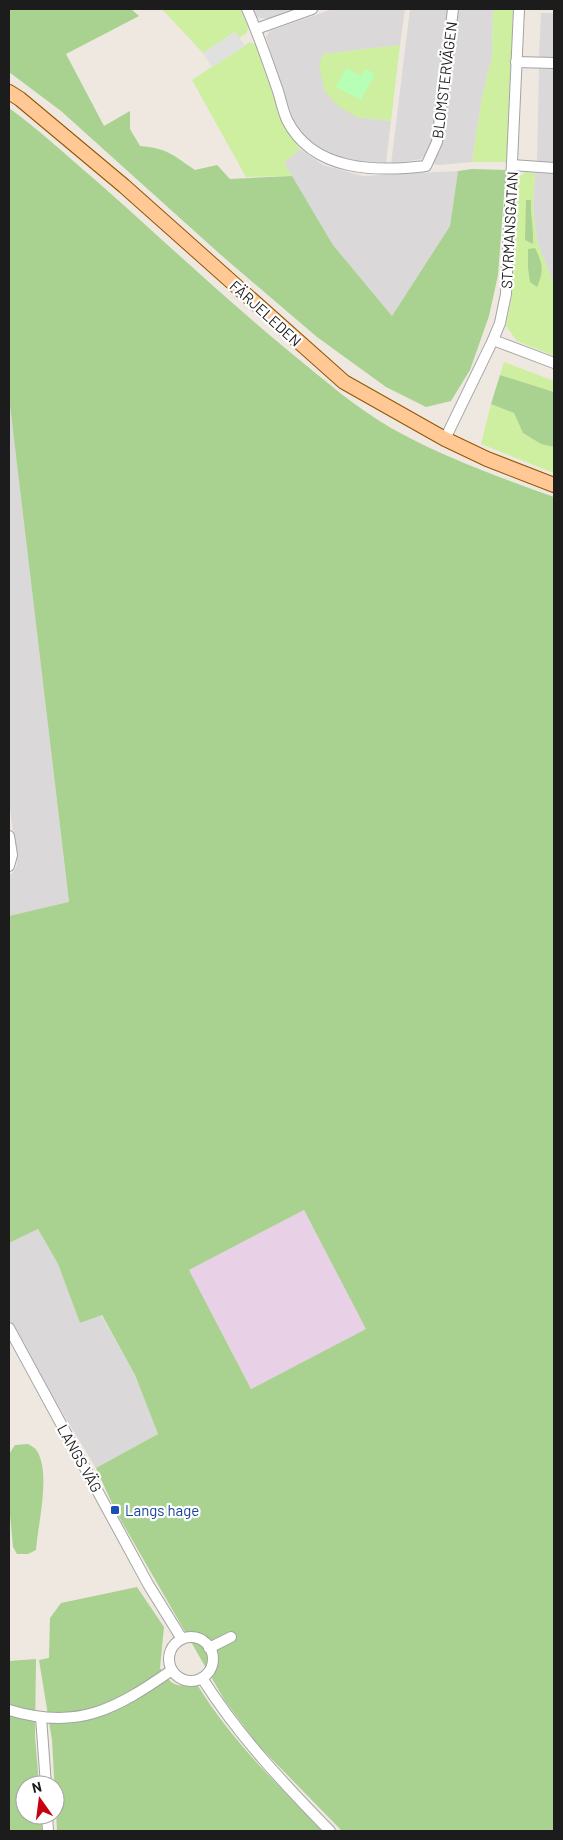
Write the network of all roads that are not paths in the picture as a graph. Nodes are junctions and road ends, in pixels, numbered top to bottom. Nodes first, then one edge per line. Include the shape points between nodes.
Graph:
1 (247, 9) edge
2 (312, 9) edge
3 (453, 9) edge
4 (519, 9) edge
5 (256, 29) junction
6 (516, 62) junction
7 (554, 63) edge
8 (9, 92) edge
9 (512, 165) junction
10 (554, 168) edge
11 (493, 340) junction
12 (554, 363) edge
13 (445, 439) junction
14 (554, 485) edge
15 (9, 836) edge
16 (9, 866) edge
17 (9, 1328) edge
18 (231, 1637) dead end
19 (182, 1639) junction
20 (210, 1648) junction
21 (172, 1670) junction
22 (202, 1678) junction
23 (9, 1710) edge
24 (41, 1717) junction
25 (45, 1775) edge
26 (330, 1831) edge

1 - 5 street, BLOMSTERVÄGEN
2 - 5 street
3 - 5 street, BLOMSTERVÄGEN via 438,142 426,166 387,170 363,169 334,162 298,137 287,120
4 - 6 street, STYRMANSGATAN
6 - 7 street
6 - 9 street, STYRMANSGATAN
8 - 13 main road, FÄRJELEDEN via 124,186 344,382
9 - 10 street
9 - 11 street, STYRMANSGATAN via 506,294
11 - 12 street
11 - 13 street, STYRMANSGATAN
13 - 14 main road, FÄRJELEDEN
15 - 16 street via 12,855
17 - 19 street, LANGS VÄG via 148,1584
18 - 20 street
19 - 20 street via 199,1639
19 - 21 street via 170,1652
20 - 22 street via 212,1664
21 - 22 street via 184,1680
21 - 24 street via 108,1709 76,1717
22 - 26 street via 249,1744
23 - 24 street
24 - 25 street

